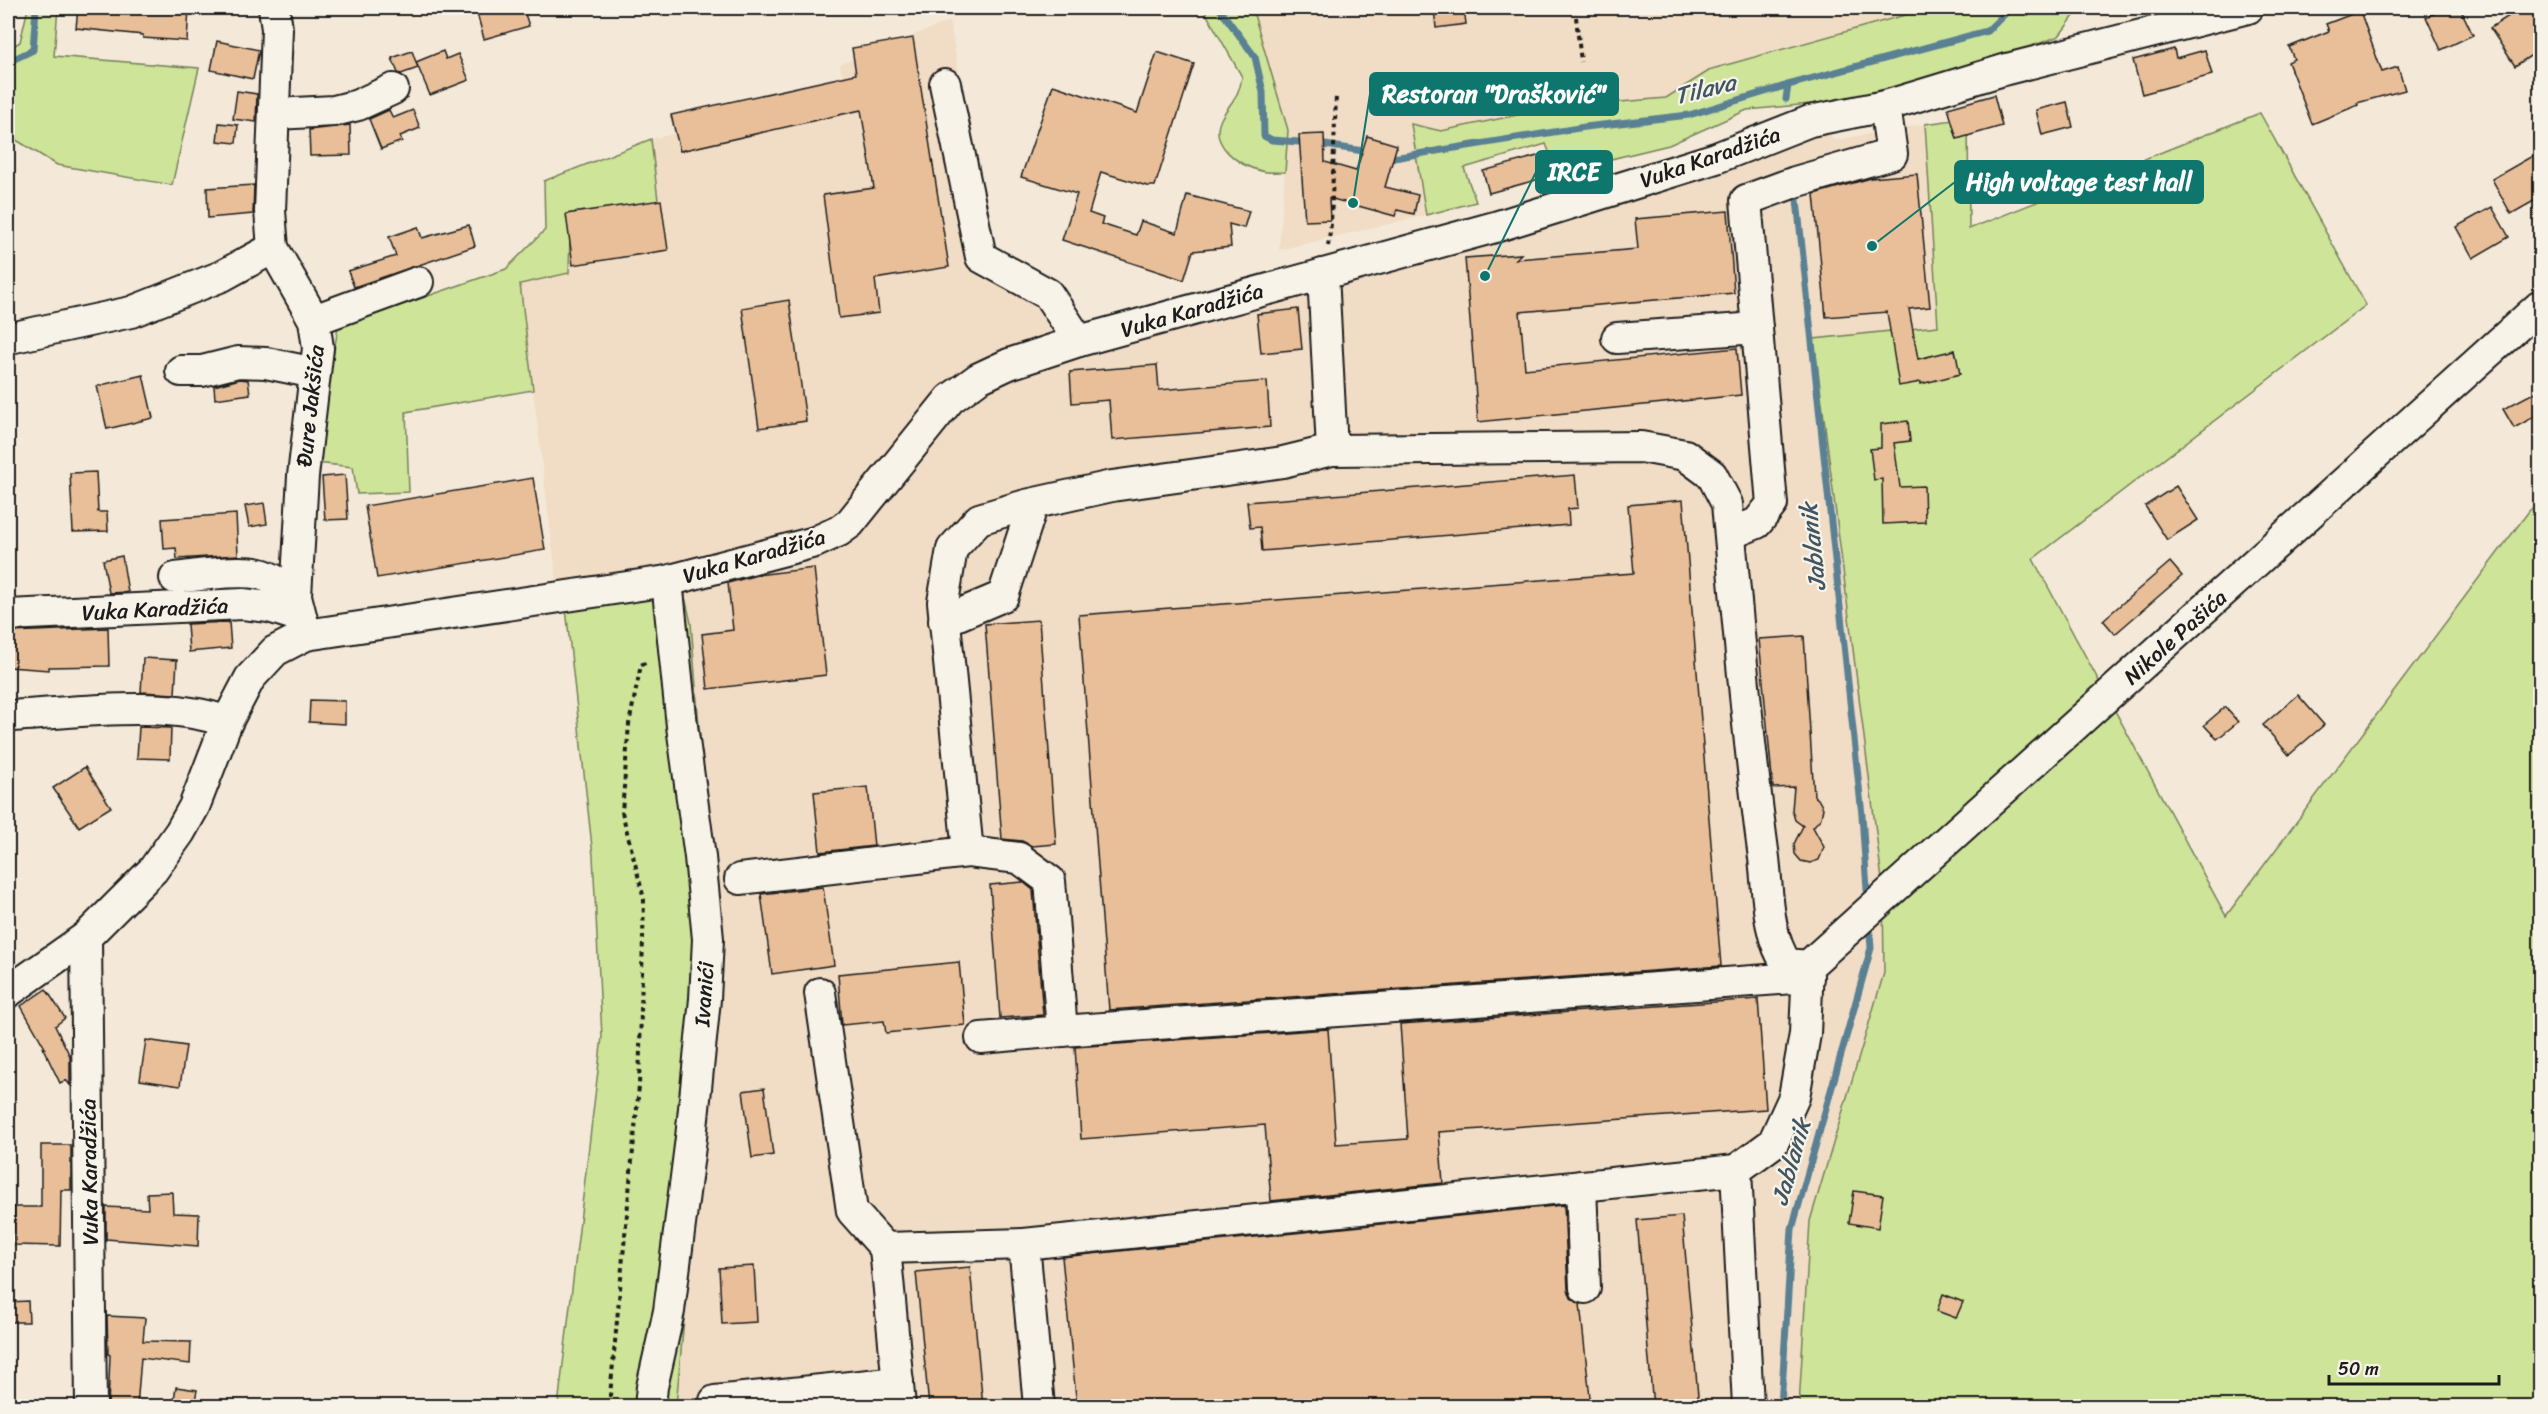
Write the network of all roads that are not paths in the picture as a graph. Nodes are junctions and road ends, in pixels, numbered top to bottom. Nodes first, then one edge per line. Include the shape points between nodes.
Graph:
1 (274, 8) edge
2 (2248, 8) edge
3 (945, 84) dead end
4 (393, 89) dead end
5 (1885, 106) junction
6 (275, 114) junction
7 (273, 248) junction
8 (1323, 274) junction
9 (418, 282) dead end
10 (2541, 306) edge
11 (314, 320) junction
12 (1757, 328) junction
13 (10, 338) dead end
14 (1617, 338) dead end
15 (1079, 341) junction
16 (181, 372) dead end
17 (315, 374) junction
18 (1332, 450) junction
19 (1033, 504) junction
20 (1730, 534) junction
21 (175, 578) dead end
22 (667, 581) junction
23 (8, 615) edge
24 (301, 616) junction
25 (945, 621) junction
26 (8, 716) edge
27 (226, 722) junction
28 (968, 852) junction
29 (740, 879) dead end
30 (86, 937) junction
31 (1808, 972) junction
32 (11, 982) edge
33 (820, 993) dead end
34 (1062, 1031) junction
35 (981, 1038) dead end
36 (1736, 1170) junction
37 (1581, 1186) junction
38 (1024, 1245) junction
39 (885, 1248) junction
40 (1586, 1288) dead end
41 (899, 1394) edge
42 (715, 1401) dead end
43 (91, 1407) edge
44 (650, 1407) edge
45 (1039, 1407) edge
46 (1748, 1407) edge

1 - 6 street, Đure Jakšića
2 - 5 street, Vuka Karadžića via 2007,69
3 - 15 street via 981,257 1048,294
4 - 6 street via 334,111
5 - 8 street, Vuka Karadžića via 1810,121 1716,158 1517,220
5 - 12 street via 1893,154 1746,200
6 - 7 street, Đure Jakšića via 270,211
7 - 11 street, Đure Jakšića
7 - 13 street via 222,276 131,312
8 - 15 street, Vuka Karadžića
8 - 18 street
9 - 11 street
10 - 31 street, Nikole Pašića
11 - 17 street, Đure Jakšića via 318,348
12 - 14 street
12 - 20 street via 1772,504 1757,523
15 - 22 street, Vuka Karadžića via 994,370 950,399 860,511 839,531 815,542
16 - 17 street via 238,362 266,363
17 - 24 street, Đure Jakšića via 303,476
18 - 19 street via 1282,462 1112,486
18 - 20 street via 1641,447 1685,455 1712,475 1727,504
19 - 25 street via 1003,596
19 - 25 street via 979,519 952,549 943,602
20 - 31 street via 1758,816 1773,923 1779,953 1787,964
21 - 24 street via 259,573 272,578
22 - 24 street, Vuka Karadžića
22 - 44 street, Ivanići via 708,939 691,1137 669,1311
23 - 24 street, Vuka Karadžića via 243,604
24 - 27 street, Vuka Karadžića via 250,678
25 - 28 street
26 - 27 street via 173,710
27 - 30 street, Vuka Karadžića via 194,807 166,853
28 - 29 street
28 - 34 street via 1019,858 1050,880
30 - 32 street, Vuka Karadžića
30 - 43 street, Vuka Karadžića
31 - 34 street
31 - 36 street via 1805,1034 1794,1097 1773,1143
33 - 39 street via 852,1212
34 - 35 street
36 - 37 street
36 - 46 street
37 - 38 street
37 - 40 street
38 - 39 street
38 - 45 street
39 - 41 street
41 - 42 street

